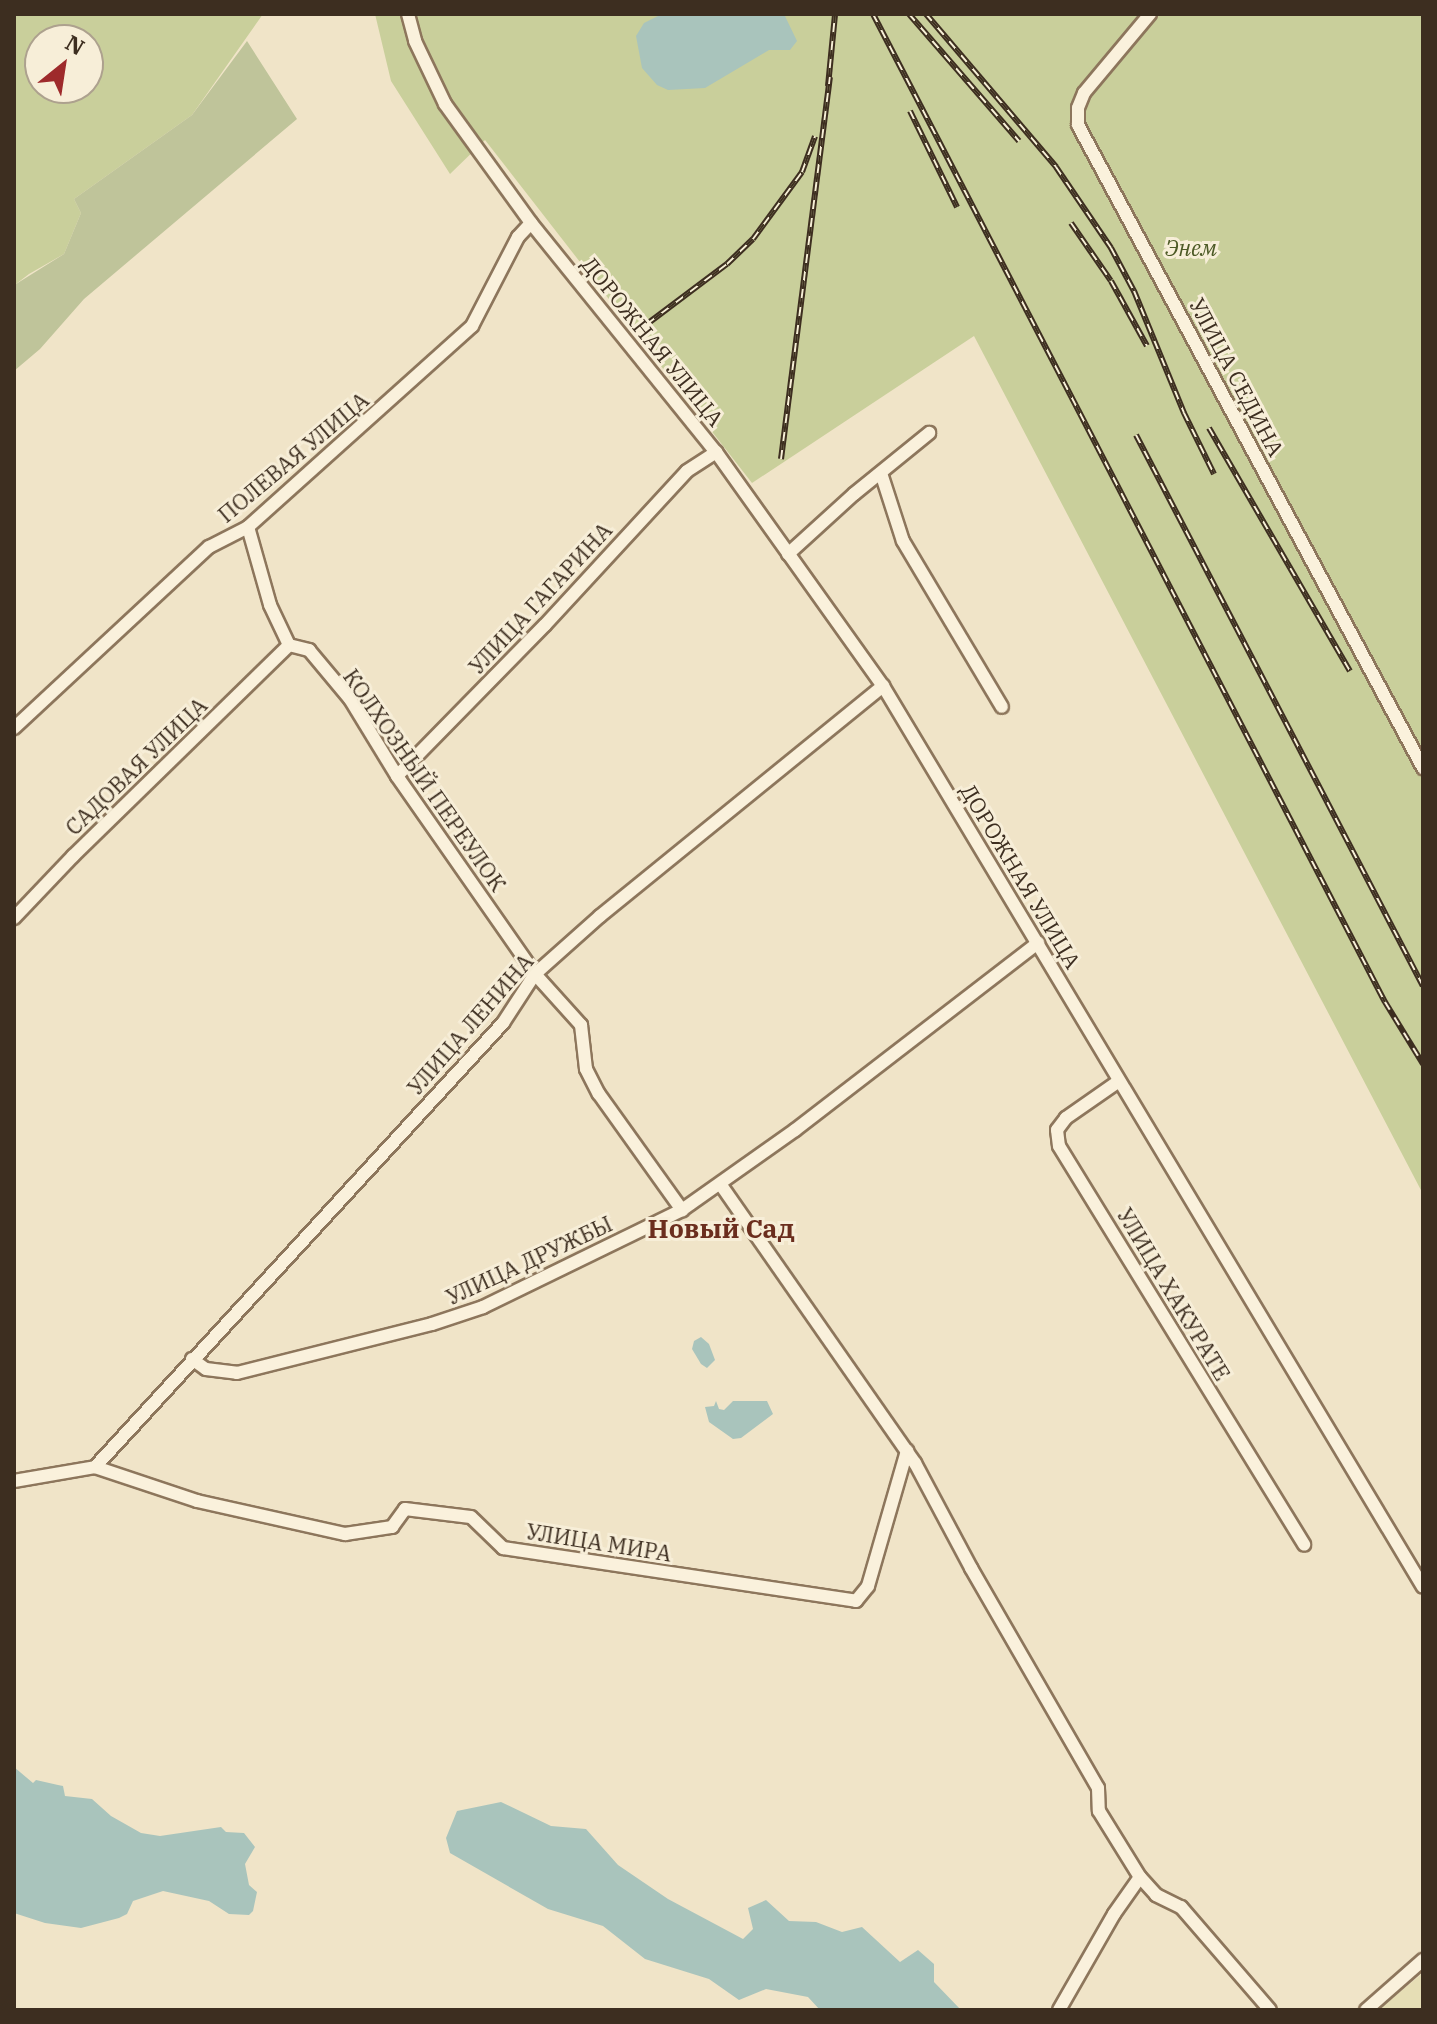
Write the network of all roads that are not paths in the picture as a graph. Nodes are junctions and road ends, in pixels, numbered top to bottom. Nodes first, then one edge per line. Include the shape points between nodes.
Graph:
1 (408, 14) edge
2 (1150, 14) edge
3 (531, 223) junction
4 (929, 433) dead end
5 (716, 452) junction
6 (881, 473) junction
7 (248, 527) junction
8 (788, 554) junction
9 (289, 645) junction
10 (883, 686) junction
11 (1002, 707) dead end
12 (14, 728) edge
13 (1423, 768) edge
14 (397, 776) junction
15 (14, 918) edge
16 (1038, 943) junction
17 (535, 974) junction
18 (1119, 1081) junction
19 (721, 1185) junction
20 (682, 1210) junction
21 (192, 1359) junction
22 (907, 1451) junction
23 (95, 1467) junction
24 (14, 1481) edge
25 (1304, 1545) dead end
26 (1423, 1587) edge
27 (1140, 1877) junction
28 (1423, 1960) edge
29 (1059, 2010) edge
30 (1270, 2010) edge
31 (1366, 2010) edge

1 - 3 street, ДОРОЖНАЯ УЛИЦА via 420,55 445,104
2 - 13 street, УЛИЦА СЕДИНА via 1084,93 1078,125
3 - 5 street, ДОРОЖНАЯ УЛИЦА
3 - 7 street, ПОЛЕВАЯ УЛИЦА via 518,237 472,326
4 - 6 street
5 - 8 street, ДОРОЖНАЯ УЛИЦА
5 - 14 street, УЛИЦА ГАГАРИНА via 687,471
6 - 8 street
6 - 11 street via 903,541
7 - 9 street via 270,605
7 - 12 street, ПОЛЕВАЯ УЛИЦА via 209,547
8 - 10 street, ДОРОЖНАЯ УЛИЦА
9 - 14 street, КОЛХОЗНЫЙ ПЕРЕУЛОК via 309,650 350,699
9 - 15 street, САДОВАЯ УЛИЦА
10 - 16 street, ДОРОЖНАЯ УЛИЦА
10 - 17 street, УЛИЦА ЛЕНИНА
14 - 17 street, КОЛХОЗНЫЙ ПЕРЕУЛОК
16 - 18 street, ДОРОЖНАЯ УЛИЦА
16 - 19 street, УЛИЦА ДРУЖБЫ
17 - 20 street via 581,1025 586,1069 599,1094
17 - 21 street, УЛИЦА ЛЕНИНА via 503,1023
18 - 25 street, УЛИЦА ХАКУРАТЕ via 1066,1118 1057,1130 1059,1146
18 - 26 street, ДОРОЖНАЯ УЛИЦА
19 - 20 street, УЛИЦА ДРУЖБЫ
19 - 22 street
20 - 21 street, УЛИЦА ДРУЖБЫ via 483,1307 432,1324 237,1373 206,1369
21 - 23 street, УЛИЦА ЛЕНИНА
22 - 23 street, УЛИЦА МИРА via 868,1586 856,1601 503,1548 471,1517 443,1513 405,1509 392,1527 345,1534 197,1501
22 - 27 street via 1098,1788 1099,1811
23 - 24 street, УЛИЦА МИРА
27 - 29 street
27 - 30 street via 1156,1895 1181,1907
28 - 31 street

